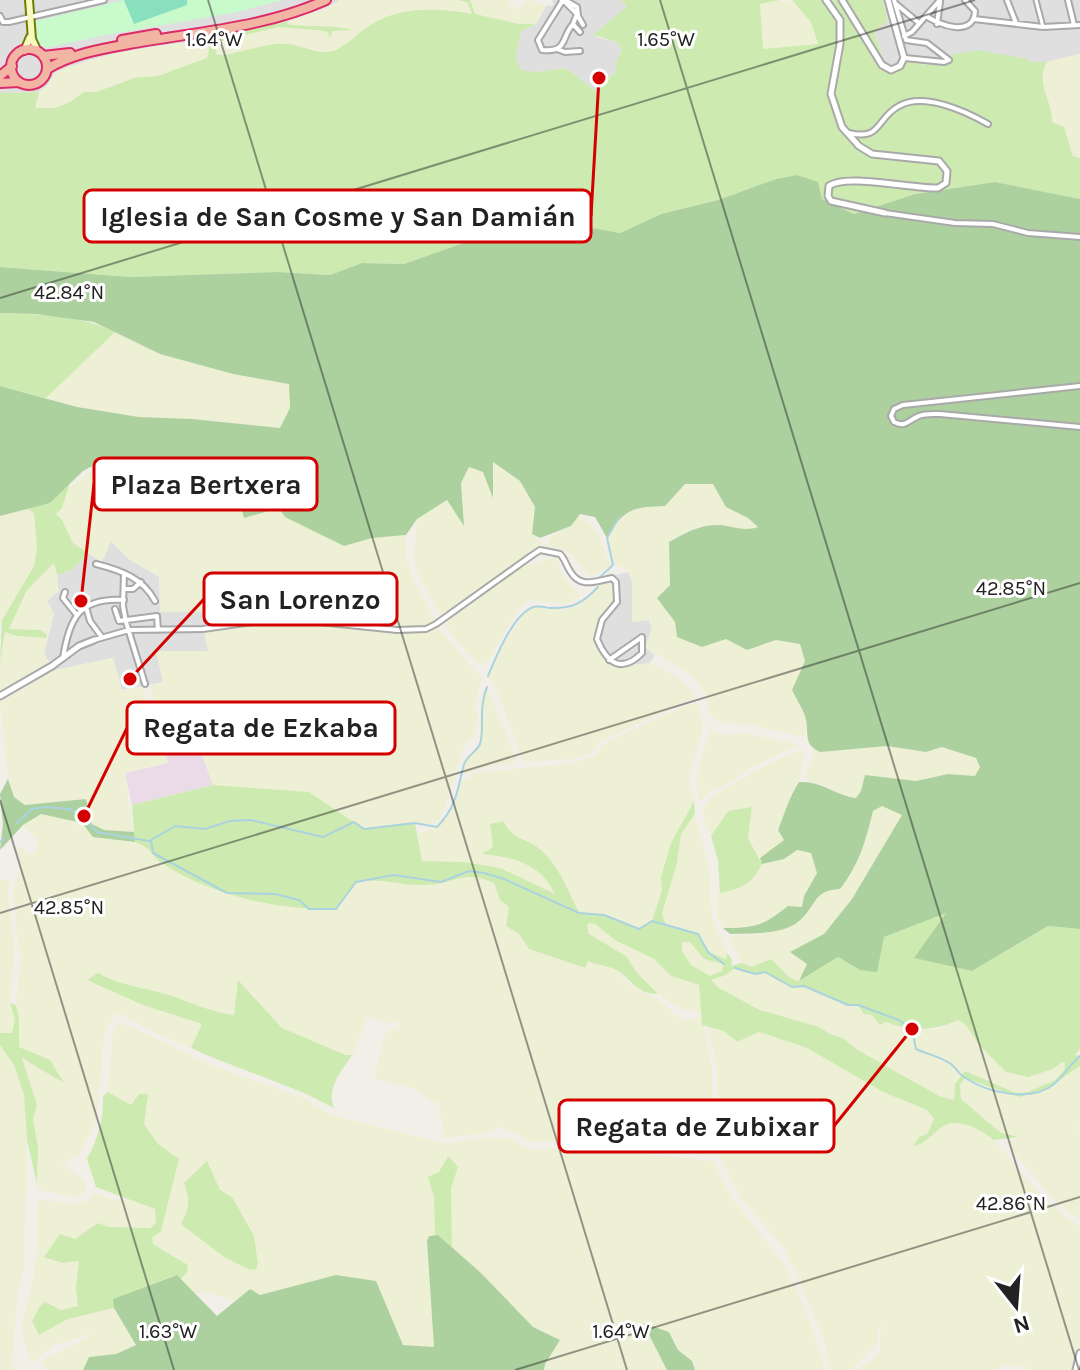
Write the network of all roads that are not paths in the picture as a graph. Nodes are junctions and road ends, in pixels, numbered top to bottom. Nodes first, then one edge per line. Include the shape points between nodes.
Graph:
1 (29, 0) edge
2 (104, 0) edge
3 (313, 0) edge
4 (326, 0) edge
5 (565, 0) edge
6 (826, 0) edge
7 (842, 0) edge
8 (888, 0) edge
9 (940, 0) edge
10 (965, 0) edge
11 (1007, 0) edge
12 (1036, 0) edge
13 (1068, 0) edge
14 (895, 1) edge
15 (575, 2) edge
16 (0, 16) edge
17 (578, 16) junction
18 (926, 16) junction
19 (29, 18) junction
20 (974, 19) junction
21 (919, 23) junction
22 (1016, 23) junction
23 (573, 24) junction
24 (937, 24) junction
25 (583, 25) dead end
26 (1077, 25) edge
27 (1043, 27) junction
28 (545, 32) junction
29 (580, 32) dead end
30 (31, 33) junction
31 (904, 36) junction
32 (549, 38) dead end
33 (557, 49) junction
34 (24, 51) junction
35 (580, 51) dead end
36 (40, 54) junction
37 (904, 58) junction
38 (12, 66) junction
39 (47, 69) junction
40 (0, 76) edge
41 (19, 82) junction
42 (0, 83) edge
43 (988, 124) dead end
44 (849, 133) junction
45 (885, 213) joint
46 (1080, 237) edge
47 (1080, 386) edge
48 (1080, 427) edge
49 (96, 564) dead end
50 (124, 574) junction
51 (141, 582) junction
52 (125, 588) junction
53 (65, 592) dead end
54 (124, 600) junction
55 (155, 601) dead end
56 (86, 607) junction
57 (115, 609) dead end
58 (76, 614) junction
59 (126, 622) junction
60 (129, 630) junction
61 (158, 630) junction
62 (103, 637) junction
63 (94, 640) joint
64 (62, 658) junction
65 (609, 660) junction
66 (145, 684) dead end
67 (0, 696) edge
68 (1080, 1353) edge
69 (1076, 1370) edge

1 - 19 main road
2 - 19 street
3 - 36 highway via 273,14 61,55
4 - 39 highway via 258,22 72,57
5 - 15 street
5 - 17 street
5 - 28 street
6 - 44 street via 840,20 831,94 837,118
7 - 37 street via 886,69 900,66
8 - 37 street
9 - 18 street
9 - 24 street
10 - 20 street via 974,9
11 - 22 street
12 - 27 street
13 - 26 street
14 - 21 street
14 - 31 street
15 - 17 street
16 - 19 street via 3,22
17 - 23 street
17 - 25 street
18 - 21 street
18 - 24 street
19 - 30 main road
20 - 22 street
20 - 24 street via 951,28
21 - 31 street
22 - 27 street
23 - 29 street
23 - 33 street
26 - 27 street
28 - 32 street
28 - 33 street via 538,40 542,50
30 - 34 main road
30 - 36 main road
31 - 37 street via 927,43 949,60
33 - 35 street
34 - 36 highway
34 - 38 highway
36 - 39 highway
38 - 40 highway
38 - 41 highway
39 - 41 highway via 34,85
41 - 42 highway
43 - 44 street via 961,111 911,101 898,106 871,133
44 - 45 street via 872,154 939,161 947,171 946,183 938,188 851,182 829,186 831,201
45 - 46 street
47 - 48 street via 903,405 891,416 899,425 922,414 940,414
49 - 50 street
50 - 51 street
50 - 52 street
51 - 52 street
51 - 55 street
52 - 54 street
53 - 58 street via 63,598
54 - 56 street
54 - 59 street
56 - 58 street
56 - 62 street via 92,626
57 - 59 street via 119,621
58 - 64 street
59 - 60 street
59 - 61 street via 157,616
60 - 61 street
60 - 62 street
60 - 66 street
61 - 65 street via 281,618 426,629 540,550 560,554 581,581 616,582 617,602 602,620 597,639
62 - 63 street
63 - 64 street
64 - 67 street
65 - 65 street via 615,664 636,659 642,653 642,637
68 - 69 street

